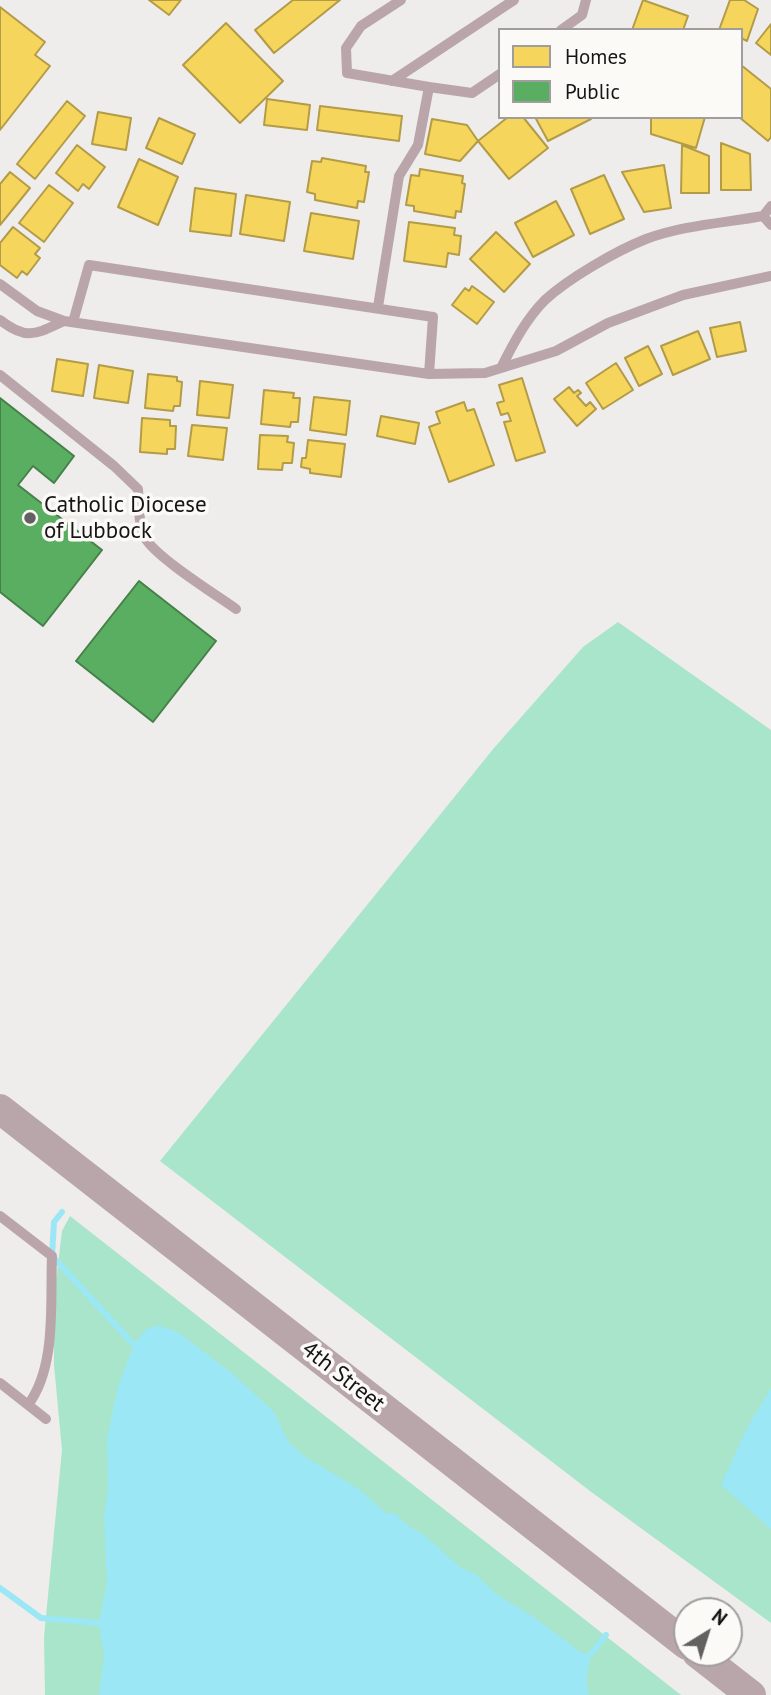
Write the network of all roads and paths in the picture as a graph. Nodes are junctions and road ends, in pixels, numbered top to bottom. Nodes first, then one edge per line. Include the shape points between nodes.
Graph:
1 (401, 0) edge
2 (514, 0) edge
3 (586, 0) edge
4 (564, 28) edge
5 (498, 75) edge
6 (391, 81) junction
7 (429, 87) junction
8 (771, 206) edge
9 (763, 216) junction
10 (771, 225) edge
11 (771, 276) edge
12 (0, 284) edge
13 (378, 307) junction
14 (0, 320) edge
15 (69, 321) junction
16 (501, 368) junction
17 (429, 374) junction
18 (0, 375) edge
19 (236, 609) dead end
20 (0, 1109) edge
21 (0, 1216) edge
22 (0, 1383) edge
23 (28, 1405) junction
24 (46, 1419) dead end
25 (673, 1634) edge
26 (715, 1667) edge
27 (751, 1695) edge

1 - 6 lane via 361,26 346,48 347,73
2 - 6 lane
3 - 4 lane via 582,15
5 - 7 lane via 472,93
6 - 7 lane
7 - 13 lane via 418,145 399,176
8 - 9 lane
9 - 10 lane
9 - 16 lane via 646,239 572,277 520,332
11 - 16 lane via 683,295 608,323 556,351
12 - 15 lane via 37,311
13 - 15 lane via 89,265
13 - 17 lane via 433,317
14 - 15 lane via 15,332 37,334
15 - 17 lane
16 - 17 lane via 485,373
18 - 19 lane via 138,489 145,537 165,558
20 - 25 main road, 4th Street
21 - 23 lane via 52,1256 48,1358 44,1378
22 - 23 lane
23 - 24 lane
26 - 27 main road

